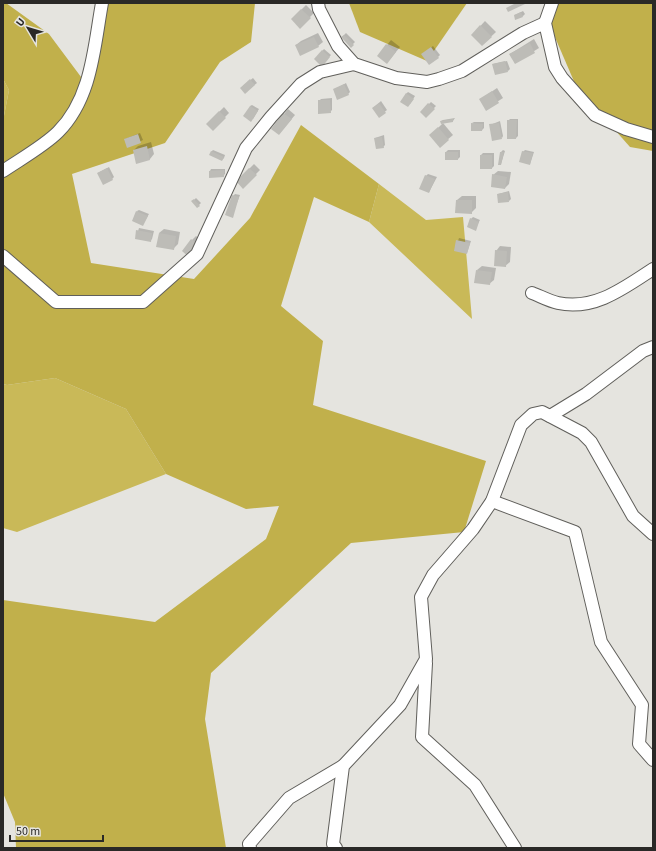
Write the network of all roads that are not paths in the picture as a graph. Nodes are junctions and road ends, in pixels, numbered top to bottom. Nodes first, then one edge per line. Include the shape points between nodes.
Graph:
1 (102, 3) edge
2 (318, 3) edge
3 (552, 3) edge
4 (545, 23) junction
5 (354, 64) junction
6 (653, 137) edge
7 (3, 171) edge
8 (3, 256) edge
9 (653, 269) edge
10 (532, 293) dead end
11 (653, 347) edge
12 (550, 416) junction
13 (492, 501) junction
14 (653, 534) edge
15 (426, 659) junction
16 (653, 760) edge
17 (343, 766) junction
18 (250, 848) edge
19 (336, 848) edge
20 (515, 848) edge

1 - 7 street via 88,78 77,109 58,132
2 - 5 street via 338,46
3 - 4 street
4 - 5 street via 523,33 462,71 439,80 427,82 396,78
4 - 6 street via 555,67 595,114 626,130
5 - 8 street via 320,72 301,84 271,116 246,148 197,254 142,302 56,302
9 - 10 street via 604,299 585,305 558,303
11 - 12 street via 643,351 586,394
12 - 13 street via 542,412 533,414 521,425
12 - 14 street via 582,433 591,442 633,516
13 - 15 street via 473,529 433,575 421,597
13 - 16 street via 575,532 601,642 642,705 639,744
15 - 17 street via 400,705
15 - 20 street via 422,738 475,785
17 - 18 street via 289,798 249,844
17 - 19 street via 333,844

